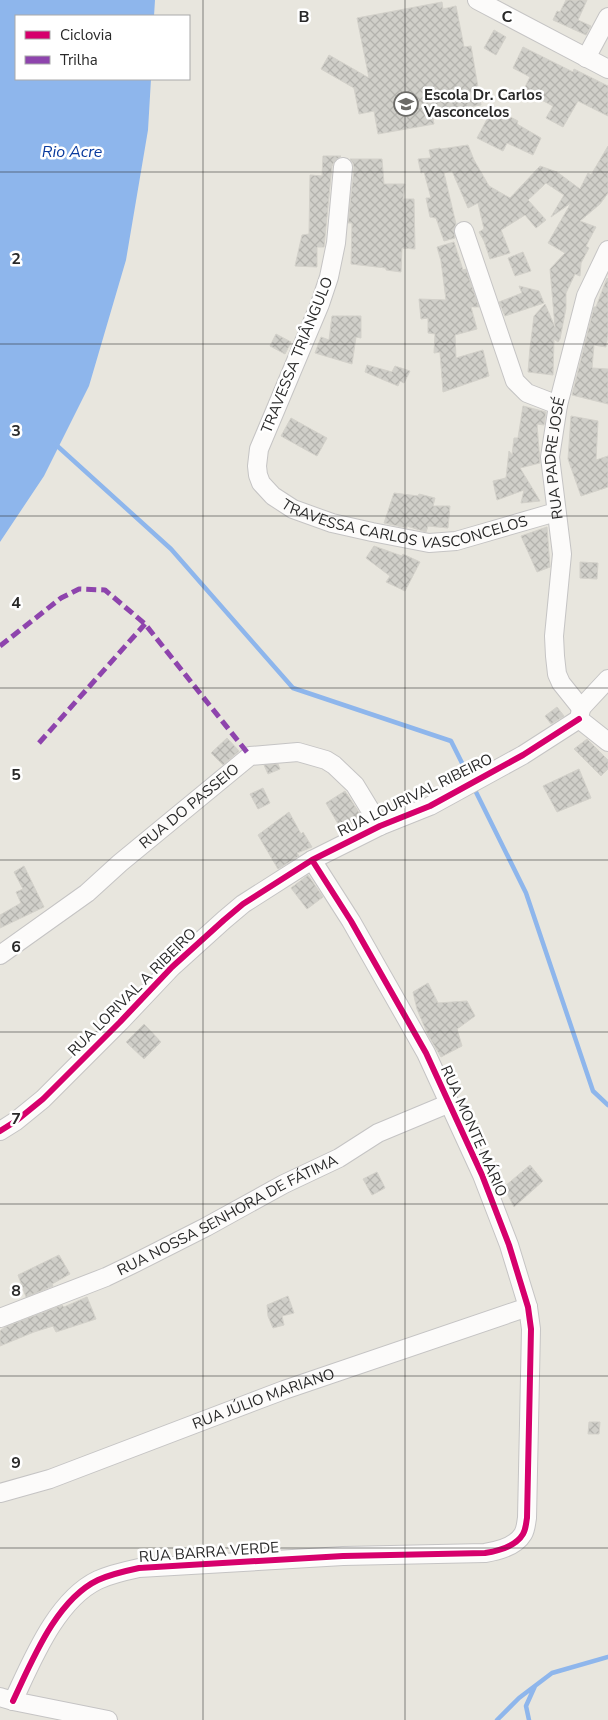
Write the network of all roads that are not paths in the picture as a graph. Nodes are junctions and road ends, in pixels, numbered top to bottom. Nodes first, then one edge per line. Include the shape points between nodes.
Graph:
1 (477, 0) edge
2 (608, 18) edge
3 (586, 58) junction
4 (608, 69) edge
5 (344, 167) dead end
6 (464, 231) dead end
7 (608, 250) edge
8 (558, 405) junction
9 (261, 483) joint
10 (556, 512) junction
11 (608, 679) edge
12 (580, 714) junction
13 (608, 742) edge
14 (380, 826) junction
15 (312, 860) junction
16 (0, 955) edge
17 (450, 1103) junction
18 (0, 1131) edge
19 (528, 1307) junction
20 (0, 1318) edge
21 (0, 1493) edge
22 (474, 1554) joint
23 (7, 1699) edge
24 (108, 1720) edge

1 - 3 street
2 - 3 street
3 - 4 street
5 - 9 street, TRAVESSA TRIÂNGULO via 329,277 260,450 257,466
6 - 8 street via 515,381 527,393
7 - 8 street, RUA PADRE JOSÉ via 586,296
8 - 10 street, RUA PADRE JOSÉ via 550,458
9 - 10 street, TRAVESSA CARLOS VASCONCELOS via 279,501 293,509 372,532 429,543 456,541
10 - 12 street, RUA PADRE JOSÉ via 562,554 554,656 561,683
11 - 12 street, RUA LOURIVAL RIBEIRO
12 - 13 street, RUA PADRE JOSÉ
12 - 14 street, RUA LOURIVAL RIBEIRO via 523,755 430,806
14 - 15 street, RUA LOURIVAL RIBEIRO
14 - 16 street, RUA DO PASSEIO via 354,785 326,760 298,752 250,756 87,893
15 - 17 street, RUA MONTE MÁRIO via 396,999
15 - 18 street, RUA LORIVAL A RIBEIRO via 224,920 172,967 43,1099
17 - 19 street, RUA MONTE MÁRIO via 509,1245
17 - 20 street, RUA NOSSA SENHORA DE FÁTIMA via 378,1133 339,1158 123,1269
19 - 21 street, RUA JÚLIO MARIANO via 284,1390 50,1479
19 - 22 street, RUA MONTE MÁRIO via 531,1348 525,1528 518,1540 502,1550
22 - 23 street, RUA BARRA VERDE via 344,1556 139,1568 118,1573 80,1592 56,1619
23 - 24 street

